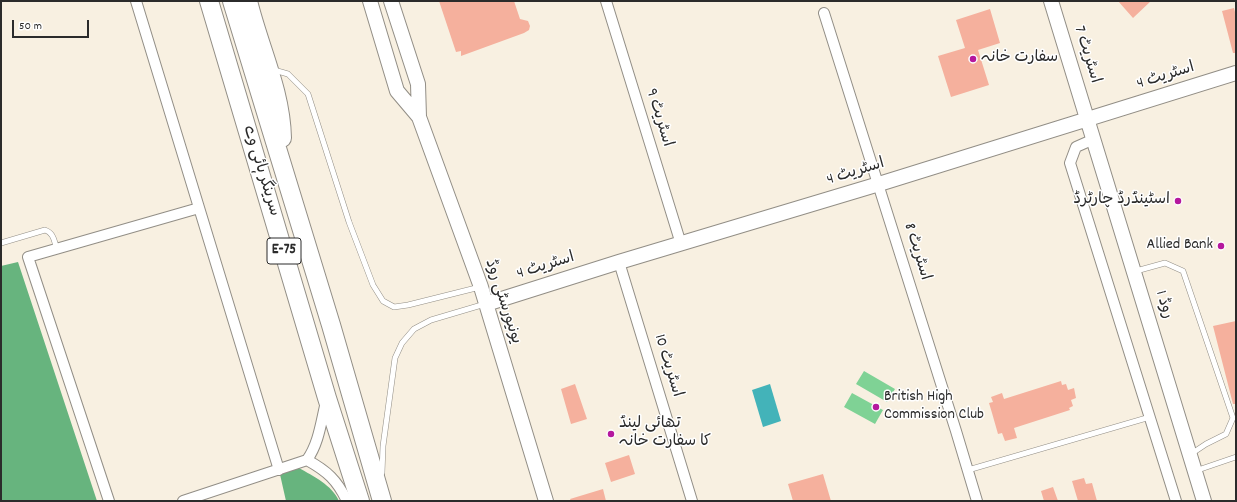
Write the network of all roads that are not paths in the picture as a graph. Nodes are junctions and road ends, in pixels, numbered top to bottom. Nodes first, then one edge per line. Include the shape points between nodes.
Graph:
1 (136, 1) edge
2 (209, 1) edge
3 (232, 1) edge
4 (248, 1) edge
5 (370, 1) edge
6 (391, 1) edge
7 (606, 1) edge
8 (1051, 1) edge
9 (824, 13) dead end
10 (268, 68) junction
11 (1236, 73) edge
12 (420, 116) junction
13 (1088, 120) junction
14 (1094, 139) junction
15 (282, 164) junction
16 (879, 184) junction
17 (199, 208) junction
18 (1, 243) edge
19 (681, 244) junction
20 (57, 249) junction
21 (619, 262) junction
22 (1135, 271) junction
23 (481, 287) junction
24 (486, 304) junction
25 (327, 398) junction
26 (1150, 417) junction
27 (1190, 455) junction
28 (1236, 457) edge
29 (307, 460) junction
30 (279, 470) junction
31 (968, 470) junction
32 (1195, 471) junction
33 (109, 501) edge
34 (183, 501) edge
35 (347, 501) edge
36 (360, 501) edge
37 (382, 501) edge
38 (546, 501) edge
39 (692, 501) edge
40 (977, 501) edge
41 (1176, 501) edge
42 (1204, 501) edge

1 - 17 street
2 - 25 highway, سرینگر ہائی وے / E-75
3 - 15 highway, سرینگر ہائی وے / E-75
4 - 10 highway
5 - 12 street, یونیورسٹی روڈ via 397,91
6 - 12 street, یونیورسٹی روڈ via 418,84
7 - 19 street, اسٹریٹ 9
8 - 13 street, اسٹریٹ 7
9 - 16 street, اسٹریٹ 8
10 - 15 highway via 282,127
10 - 23 lane via 288,74 308,94 349,222 372,285 383,301 394,306 408,305
11 - 13 street, اسٹریٹ 4
12 - 23 street, یونیورسٹی روڈ
13 - 14 street, روڈ 1
13 - 16 street, اسٹریٹ 4
14 - 22 street, روڈ 1
14 - 26 street via 1076,147 1070,163
15 - 37 highway, سرینگر ہائی وے / E-75
16 - 19 street, اسٹریٹ 4
16 - 31 street, اسٹریٹ 8
17 - 20 street
17 - 30 street
18 - 20 lane via 45,230 50,231
19 - 21 street, اسٹریٹ 4
20 - 33 street via 28,257
21 - 24 street, اسٹریٹ 4
21 - 39 street, اسٹریٹ 10
22 - 27 street, روڈ 1
22 - 27 lane via 1165,263 1183,271 1233,418 1226,434
23 - 24 street, یونیورسٹی روڈ
24 - 37 lane via 431,320 414,330 402,343 395,358 381,457
24 - 38 street, یونیورسٹی روڈ
25 - 29 street via 316,444
25 - 36 highway, سرینگر ہائی وے / E-75
26 - 31 lane
26 - 41 street
27 - 32 street, روڈ 1
28 - 32 lane
29 - 30 street
29 - 35 street via 326,471
30 - 34 street
31 - 40 street, اسٹریٹ 8
32 - 42 street, روڈ 1

